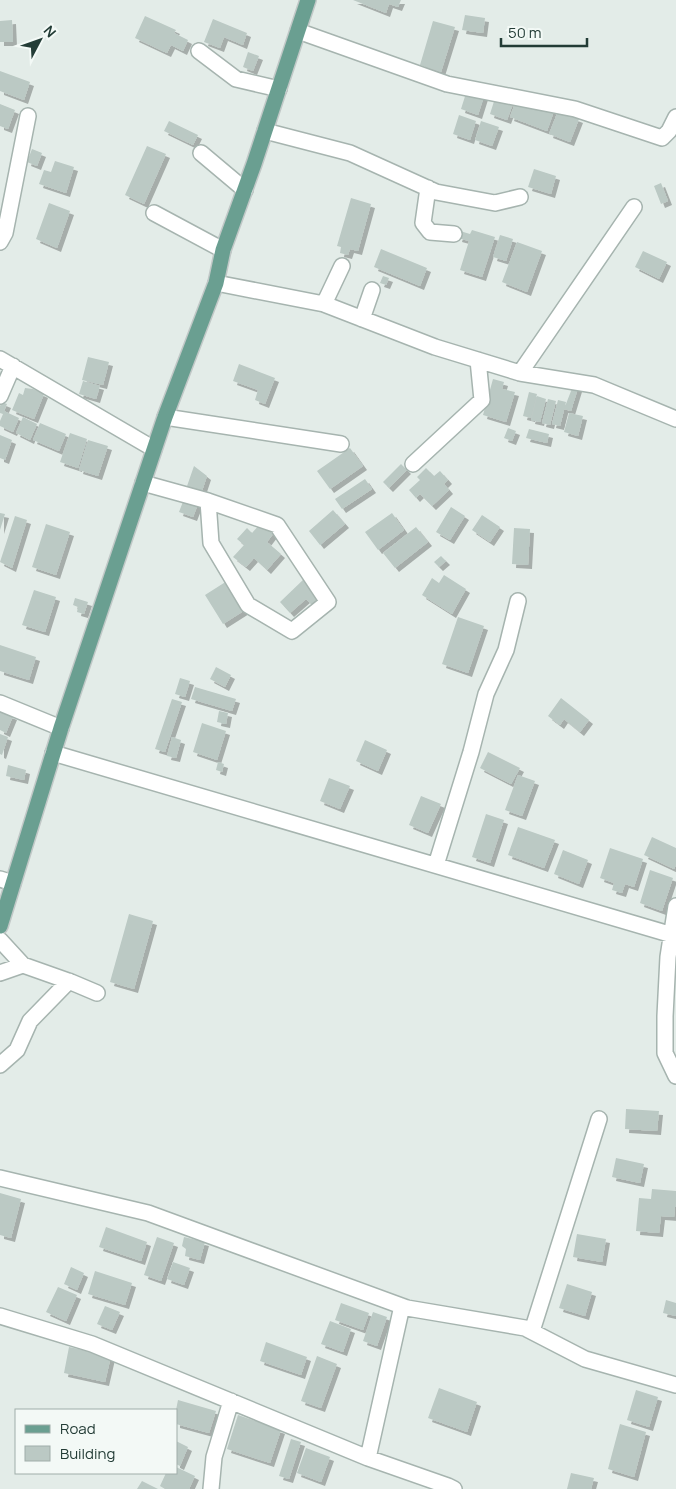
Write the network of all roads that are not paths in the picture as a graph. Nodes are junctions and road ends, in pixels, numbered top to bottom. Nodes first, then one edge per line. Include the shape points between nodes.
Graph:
1 (307, 0) edge
2 (298, 31) junction
3 (199, 51) dead end
4 (279, 89) junction
5 (28, 116) dead end
6 (676, 117) edge
7 (265, 132) junction
8 (201, 153) dead end
9 (428, 188) junction
10 (245, 190) junction
11 (520, 197) dead end
12 (634, 207) dead end
13 (154, 213) dead end
14 (454, 234) dead end
15 (0, 242) edge
16 (223, 250) junction
17 (342, 266) dead end
18 (216, 283) junction
19 (372, 290) dead end
20 (324, 304) junction
21 (362, 319) junction
22 (478, 360) junction
23 (6, 363) edge
24 (520, 372) junction
25 (0, 396) edge
26 (165, 417) junction
27 (676, 419) edge
28 (341, 444) dead end
29 (154, 449) junction
30 (413, 464) dead end
31 (143, 483) junction
32 (208, 501) junction
33 (518, 601) dead end
34 (0, 703) edge
35 (61, 728) junction
36 (53, 753) junction
37 (436, 865) junction
38 (7, 881) edge
39 (676, 906) edge
40 (0, 926) edge
41 (674, 935) edge
42 (0, 940) edge
43 (23, 965) junction
44 (0, 973) edge
45 (69, 981) junction
46 (97, 993) dead end
47 (0, 1065) edge
48 (676, 1076) edge
49 (599, 1119) dead end
50 (0, 1178) edge
51 (402, 1306) junction
52 (0, 1316) edge
53 (532, 1331) junction
54 (676, 1385) edge
55 (231, 1401) junction
56 (368, 1458) junction
57 (211, 1489) edge
58 (454, 1489) edge

1 - 2 main road
2 - 4 main road
2 - 6 street via 447,84 575,108 662,138
3 - 4 street via 236,79
4 - 7 main road
5 - 15 street via 5,233
7 - 9 street via 350,153
7 - 10 main road
8 - 10 street
9 - 11 street via 495,203
9 - 14 street via 423,223 430,232
10 - 16 main road
12 - 24 street
13 - 16 street
16 - 18 main road
17 - 20 street
18 - 20 street
18 - 26 main road
19 - 21 street
20 - 21 street
21 - 22 street
22 - 24 street
22 - 30 street via 482,400
23 - 25 street
23 - 29 street
24 - 27 street via 594,385
26 - 28 street
26 - 29 main road
29 - 31 main road
31 - 32 street
31 - 35 main road
32 - 32 street via 277,525 328,602 292,631 248,605 211,543
33 - 37 street via 506,650 486,694
34 - 35 street
35 - 36 main road
36 - 37 street
36 - 38 main road
37 - 41 street
38 - 40 main road
39 - 41 street
41 - 48 street via 668,957 665,1054
42 - 43 street
43 - 44 street
43 - 45 street
45 - 46 street
45 - 47 street via 30,1020 17,1050
49 - 53 street
50 - 51 street via 148,1213
51 - 53 street
51 - 56 street
52 - 55 street via 92,1344
53 - 54 street via 585,1358
55 - 56 street
55 - 57 street via 214,1457
56 - 58 street

